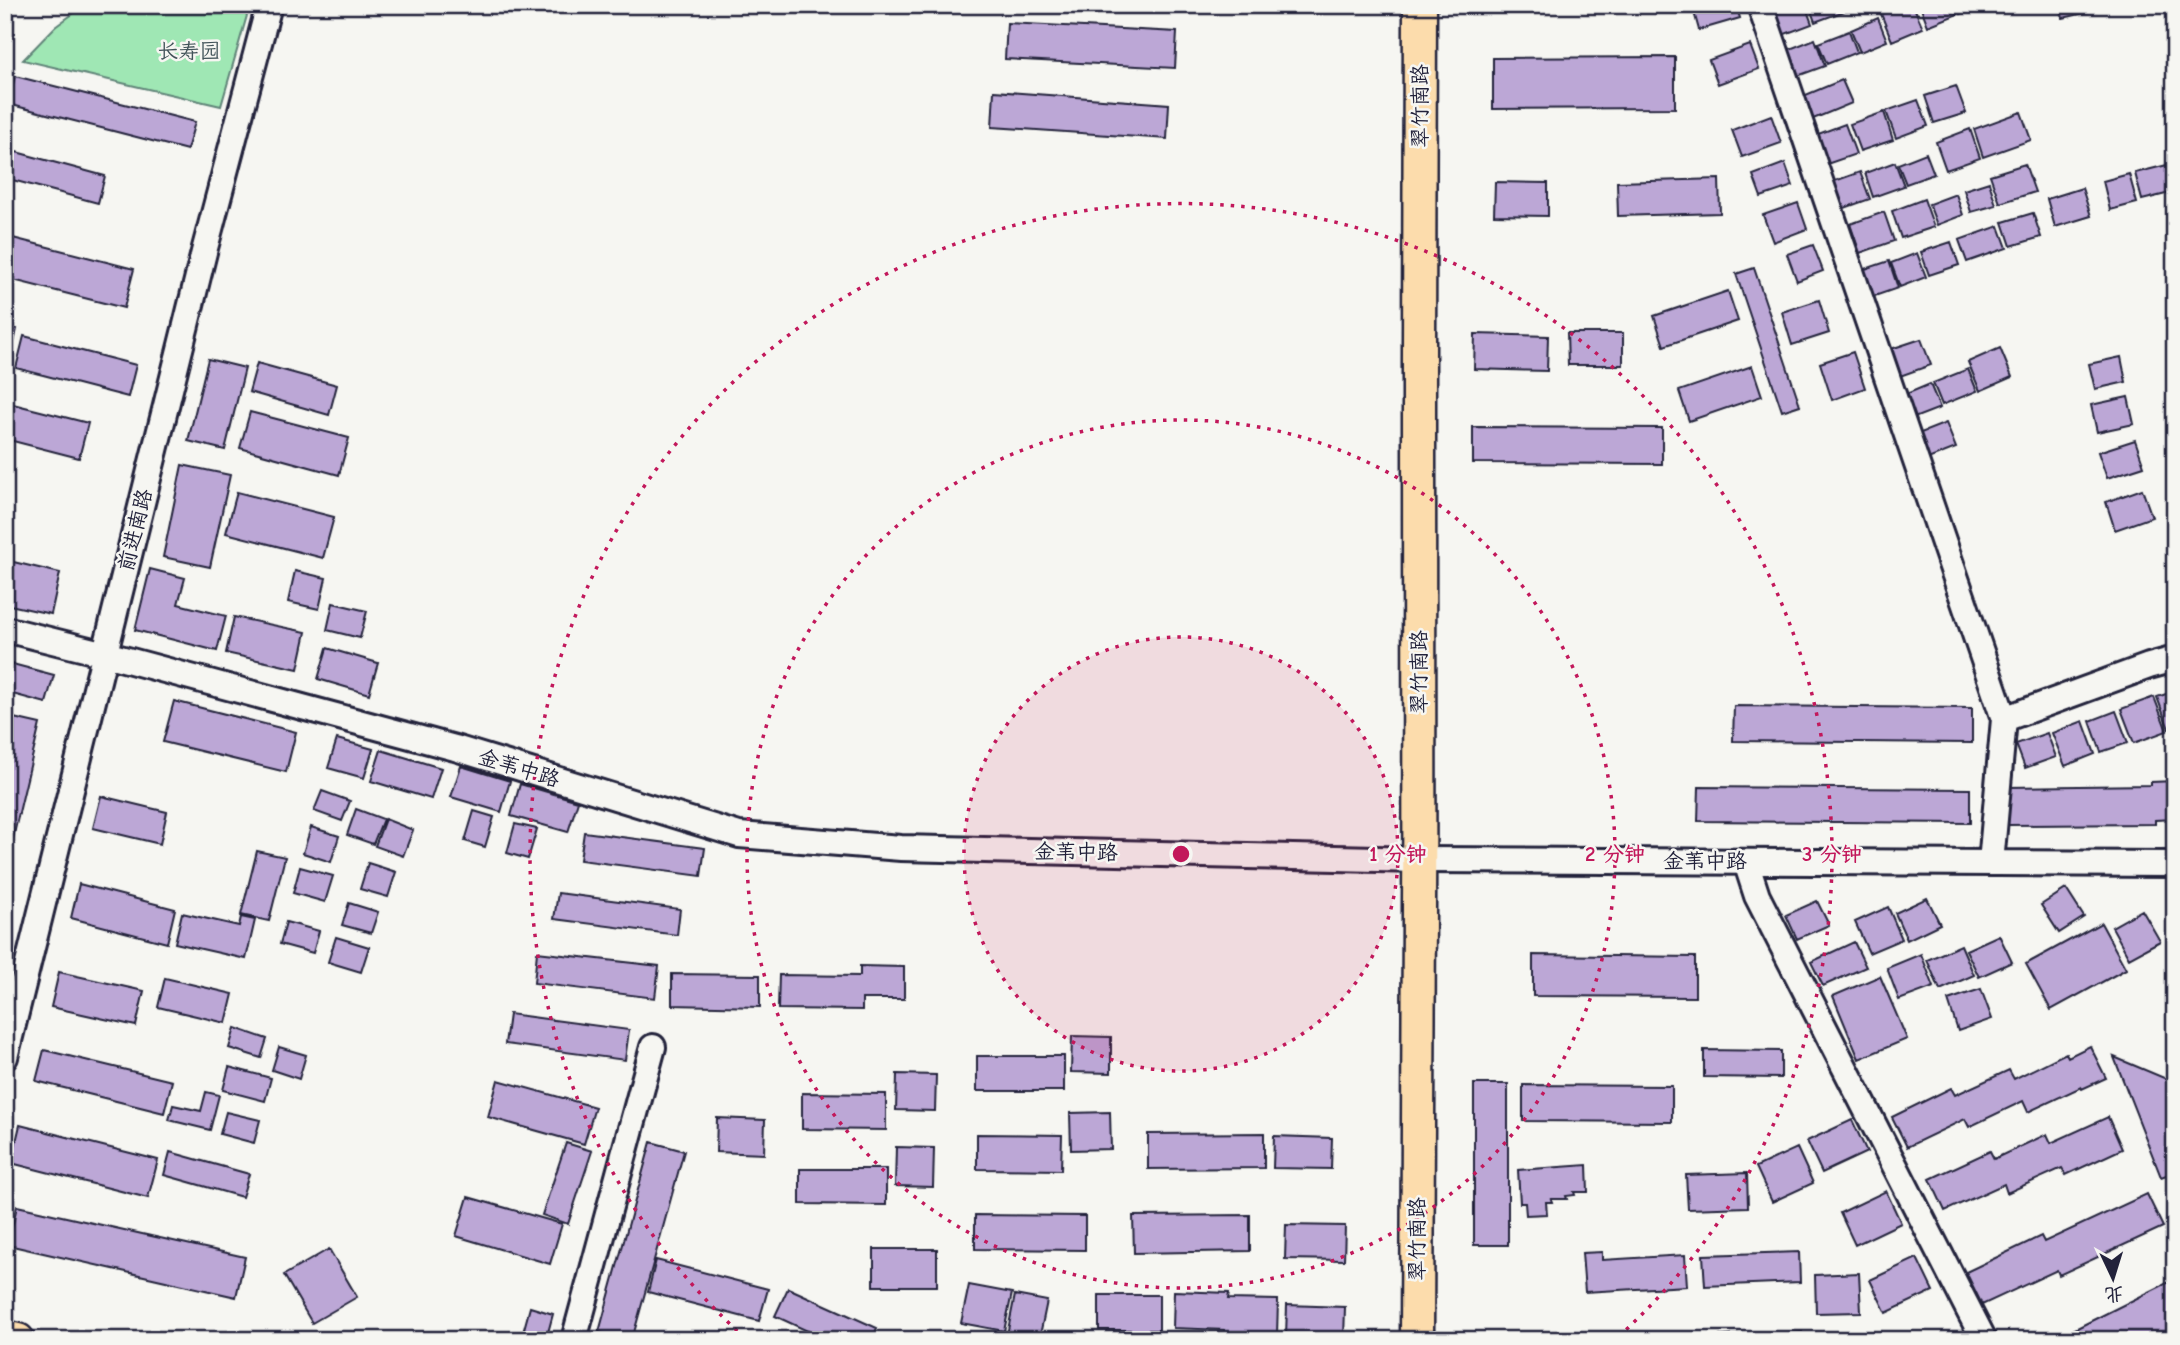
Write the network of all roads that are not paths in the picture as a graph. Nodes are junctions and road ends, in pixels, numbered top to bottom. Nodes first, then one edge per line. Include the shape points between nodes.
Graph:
1 (269, 5) edge
2 (1420, 5) edge
3 (1438, 5) edge
4 (1760, 5) edge
5 (5, 629) edge
6 (105, 654) junction
7 (2175, 659) edge
8 (2004, 719) junction
9 (1428, 860) junction
10 (1746, 862) junction
11 (1991, 863) junction
12 (2175, 864) edge
13 (653, 1047) dead end
14 (5, 1056) edge
15 (5, 1337) edge
16 (18, 1340) edge
17 (574, 1340) edge
18 (1417, 1340) edge
19 (1435, 1340) edge
20 (1984, 1340) edge

1 - 6 street, 前进南路
2 - 9 main road, 翠竹南路 via 1418,367
3 - 9 main road, 翠竹南路
4 - 8 street
5 - 6 street, 金苇中路
6 - 9 street, 金苇中路 via 455,748 739,835 901,848
6 - 14 street, 前进南路
7 - 8 street
8 - 11 street
9 - 10 street, 金苇中路
9 - 18 main road, 翠竹南路
9 - 19 main road, 翠竹南路
10 - 11 street, 金苇中路
10 - 20 street via 1757,896
11 - 12 street, 金苇中路
13 - 17 street
15 - 16 main road

